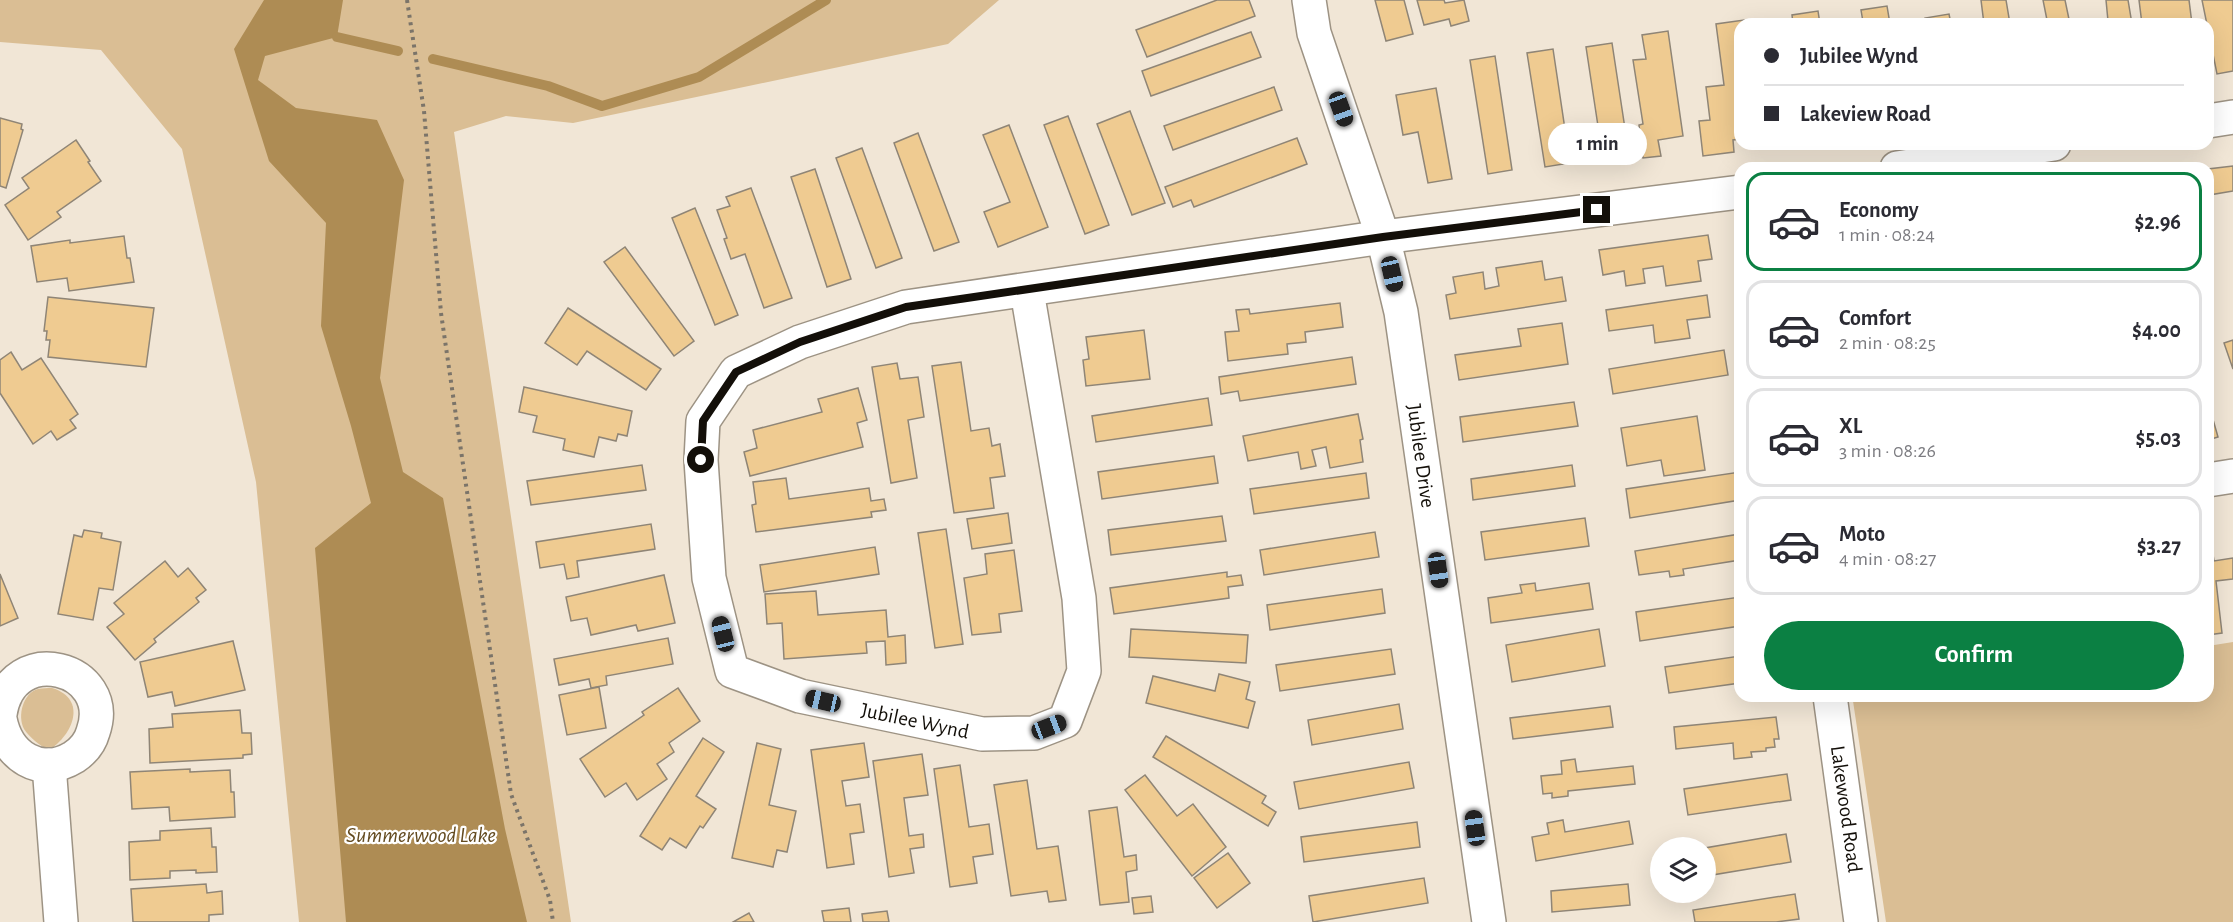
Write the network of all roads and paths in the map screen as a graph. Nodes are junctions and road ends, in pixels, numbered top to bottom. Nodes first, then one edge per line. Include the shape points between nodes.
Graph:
1 (407, 0) edge
2 (1309, 0) edge
3 (2233, 117) edge
4 (2214, 119) edge
5 (2015, 150) edge
6 (1936, 162) edge
7 (1734, 193) edge
8 (1383, 237) junction
9 (1028, 291) junction
10 (2233, 476) edge
11 (2214, 479) edge
12 (1831, 702) edge
13 (0, 714) edge
14 (0, 719) edge
15 (49, 765) junction
16 (61, 922) edge
17 (553, 922) edge
18 (1489, 922) edge
19 (1861, 922) edge

1 - 17 path via 424,111 441,313 511,794 550,900
2 - 8 street, Jubilee Drive via 1314,33
3 - 4 street
5 - 6 street
7 - 8 street, Jubilee Wynd
8 - 9 street, Jubilee Wynd
8 - 18 street, Jubilee Drive via 1401,312
9 - 9 street, Jubilee Wynd via 906,307 800,342 736,372 703,421 701,460 709,578 732,671 800,696 982,734 1034,733 1065,721 1084,671 1080,598
10 - 11 street
12 - 19 street, Lakewood Road
13 - 15 street via 9,688 33,670 64,671 78,679 90,692 96,707 96,724 80,753 66,762
14 - 15 street via 9,746 20,757
15 - 16 street

